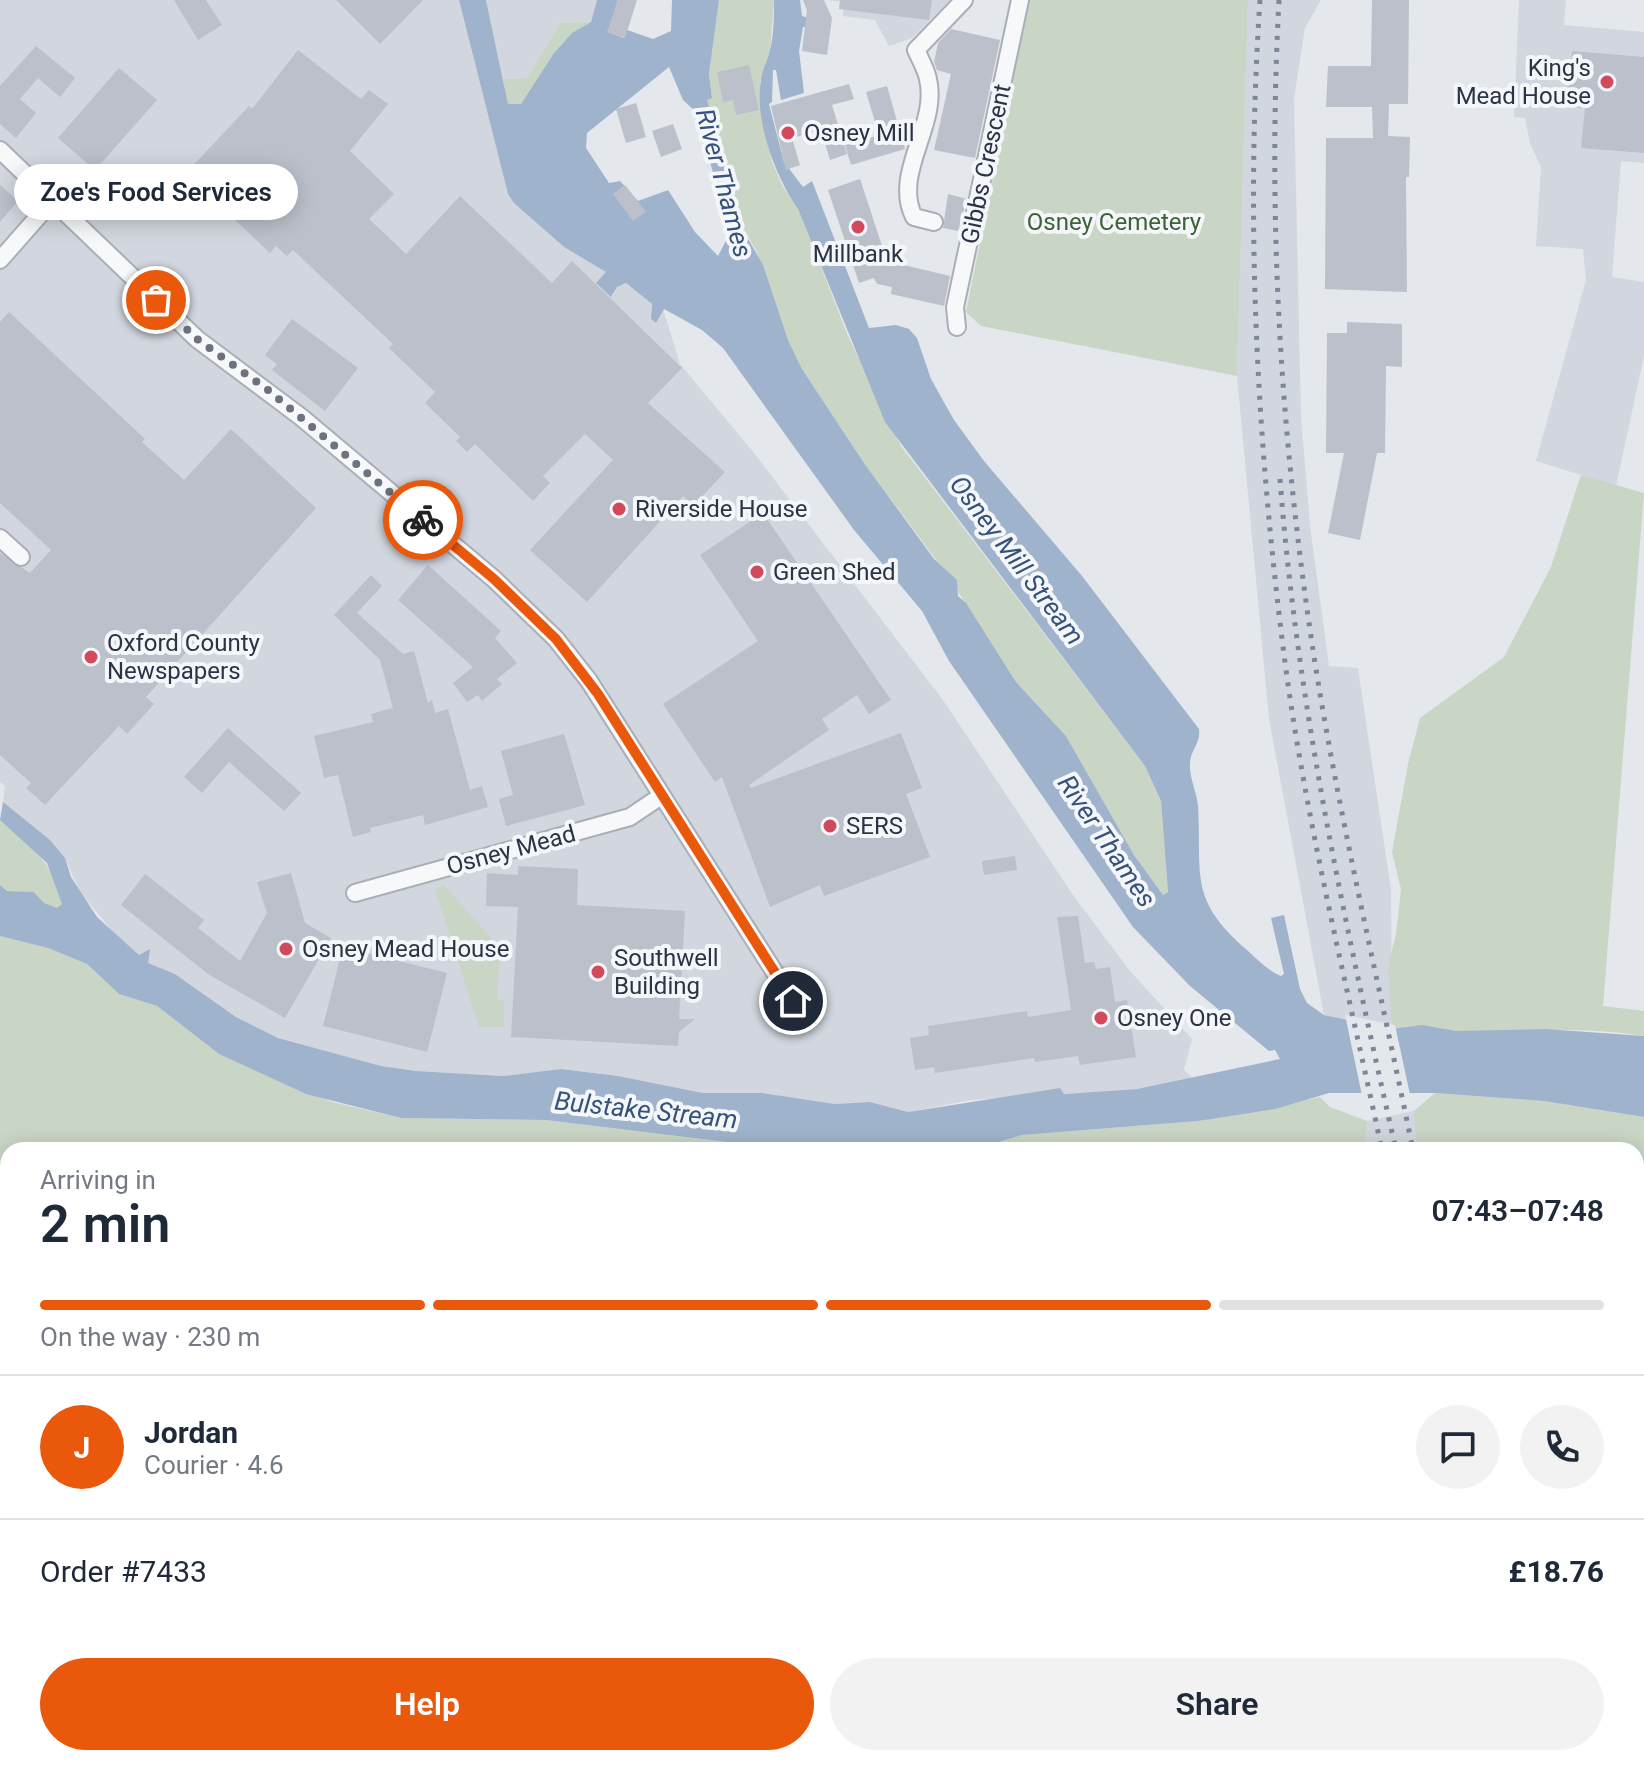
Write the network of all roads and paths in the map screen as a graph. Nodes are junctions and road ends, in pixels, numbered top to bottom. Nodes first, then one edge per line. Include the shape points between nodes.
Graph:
1 (964, 0) edge
2 (1020, 0) edge
3 (0, 150) edge
4 (52, 201) junction
5 (934, 222) dead end
6 (0, 260) edge
7 (957, 327) dead end
8 (0, 538) edge
9 (21, 557) dead end
10 (661, 796) junction
11 (355, 893) dead end
12 (793, 1001) dead end

1 - 5 street via 916,50 928,79 929,103 907,194 914,217
2 - 7 street, Gibbs Crescent via 955,307
3 - 4 street
4 - 6 street
4 - 10 street via 197,339 301,417 494,579 556,639 589,681
8 - 9 street
10 - 11 street, Osney Mead via 630,817
10 - 12 street

